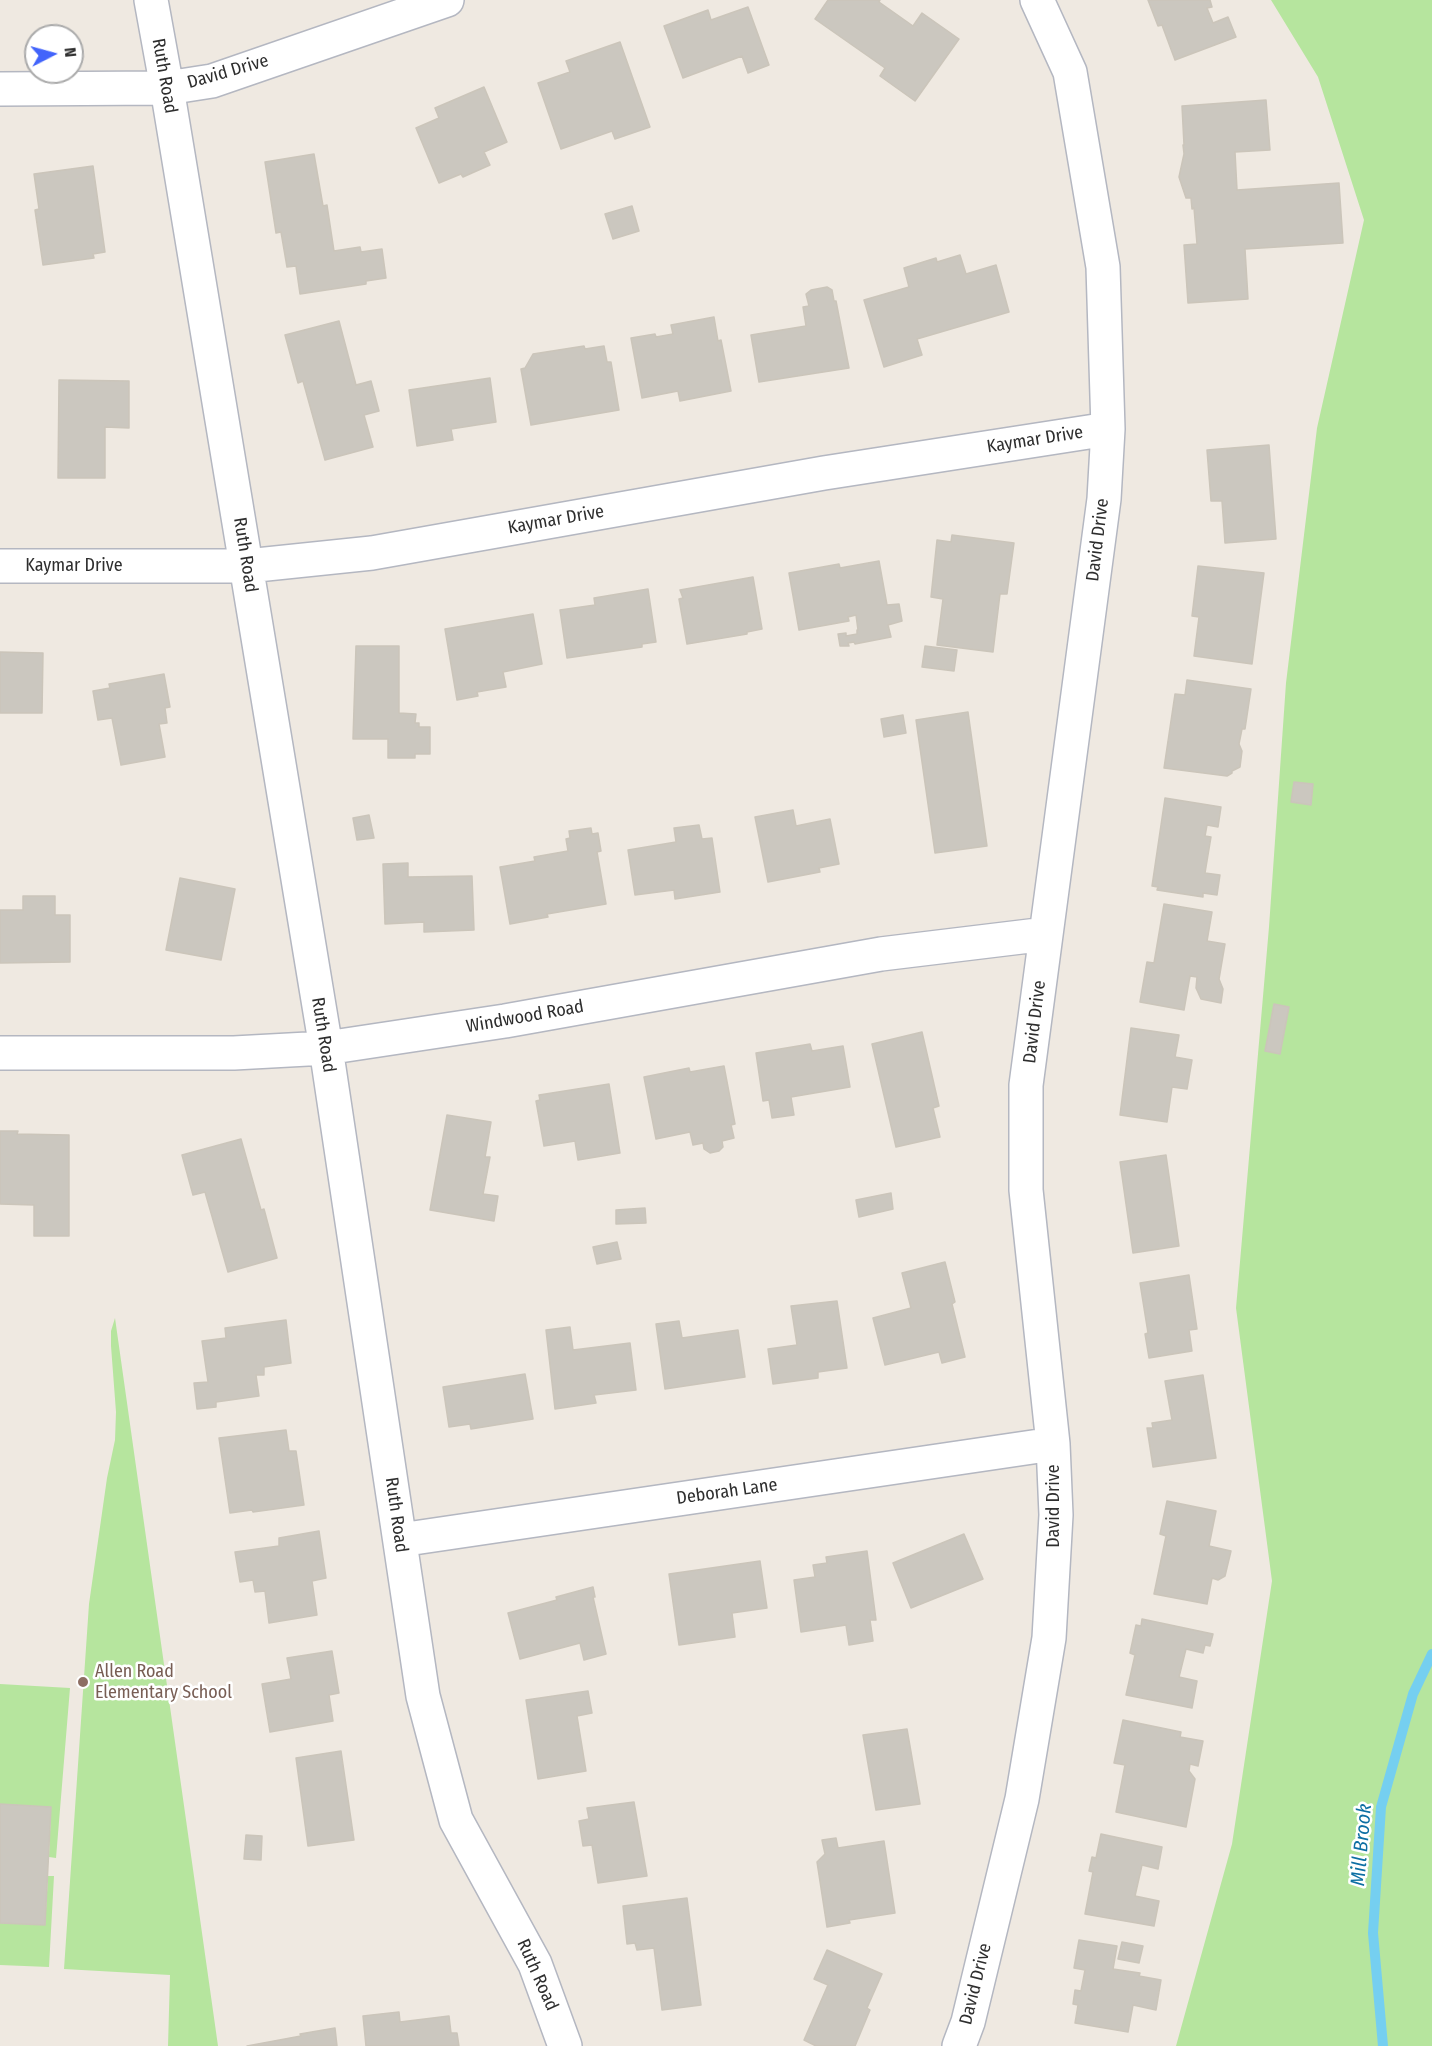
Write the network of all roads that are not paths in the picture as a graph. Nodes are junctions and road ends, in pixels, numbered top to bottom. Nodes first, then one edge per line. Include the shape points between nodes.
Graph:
1 (151, 0) edge
2 (447, 0) edge
3 (1037, 0) edge
4 (167, 88) junction
5 (0, 89) edge
6 (1108, 429) junction
7 (0, 566) edge
8 (246, 567) junction
9 (1046, 934) junction
10 (326, 1048) junction
11 (0, 1053) edge
12 (1053, 1444) junction
13 (400, 1540) junction
14 (565, 2046) edge
15 (959, 2046) edge

1 - 4 street, Ruth Road
2 - 4 street, David Drive via 212,81
3 - 6 street, David Drive via 1070,72 1103,267
4 - 5 street, David Drive
4 - 8 street, Ruth Road
6 - 8 street, Kaymar Drive via 824,473 372,553
6 - 9 street, David Drive via 1104,500
7 - 8 street, Kaymar Drive
8 - 10 street, Ruth Road
9 - 10 street, Windwood Road via 881,954 505,1021
9 - 12 street, David Drive via 1026,1085 1026,1190
10 - 11 street, Windwood Road via 234,1053
10 - 13 street, Ruth Road
12 - 13 street, Deborah Lane
12 - 15 street, David Drive via 1056,1515 1048,1638 1022,1799
13 - 14 street, Ruth Road via 423,1696 456,1820 535,1964

